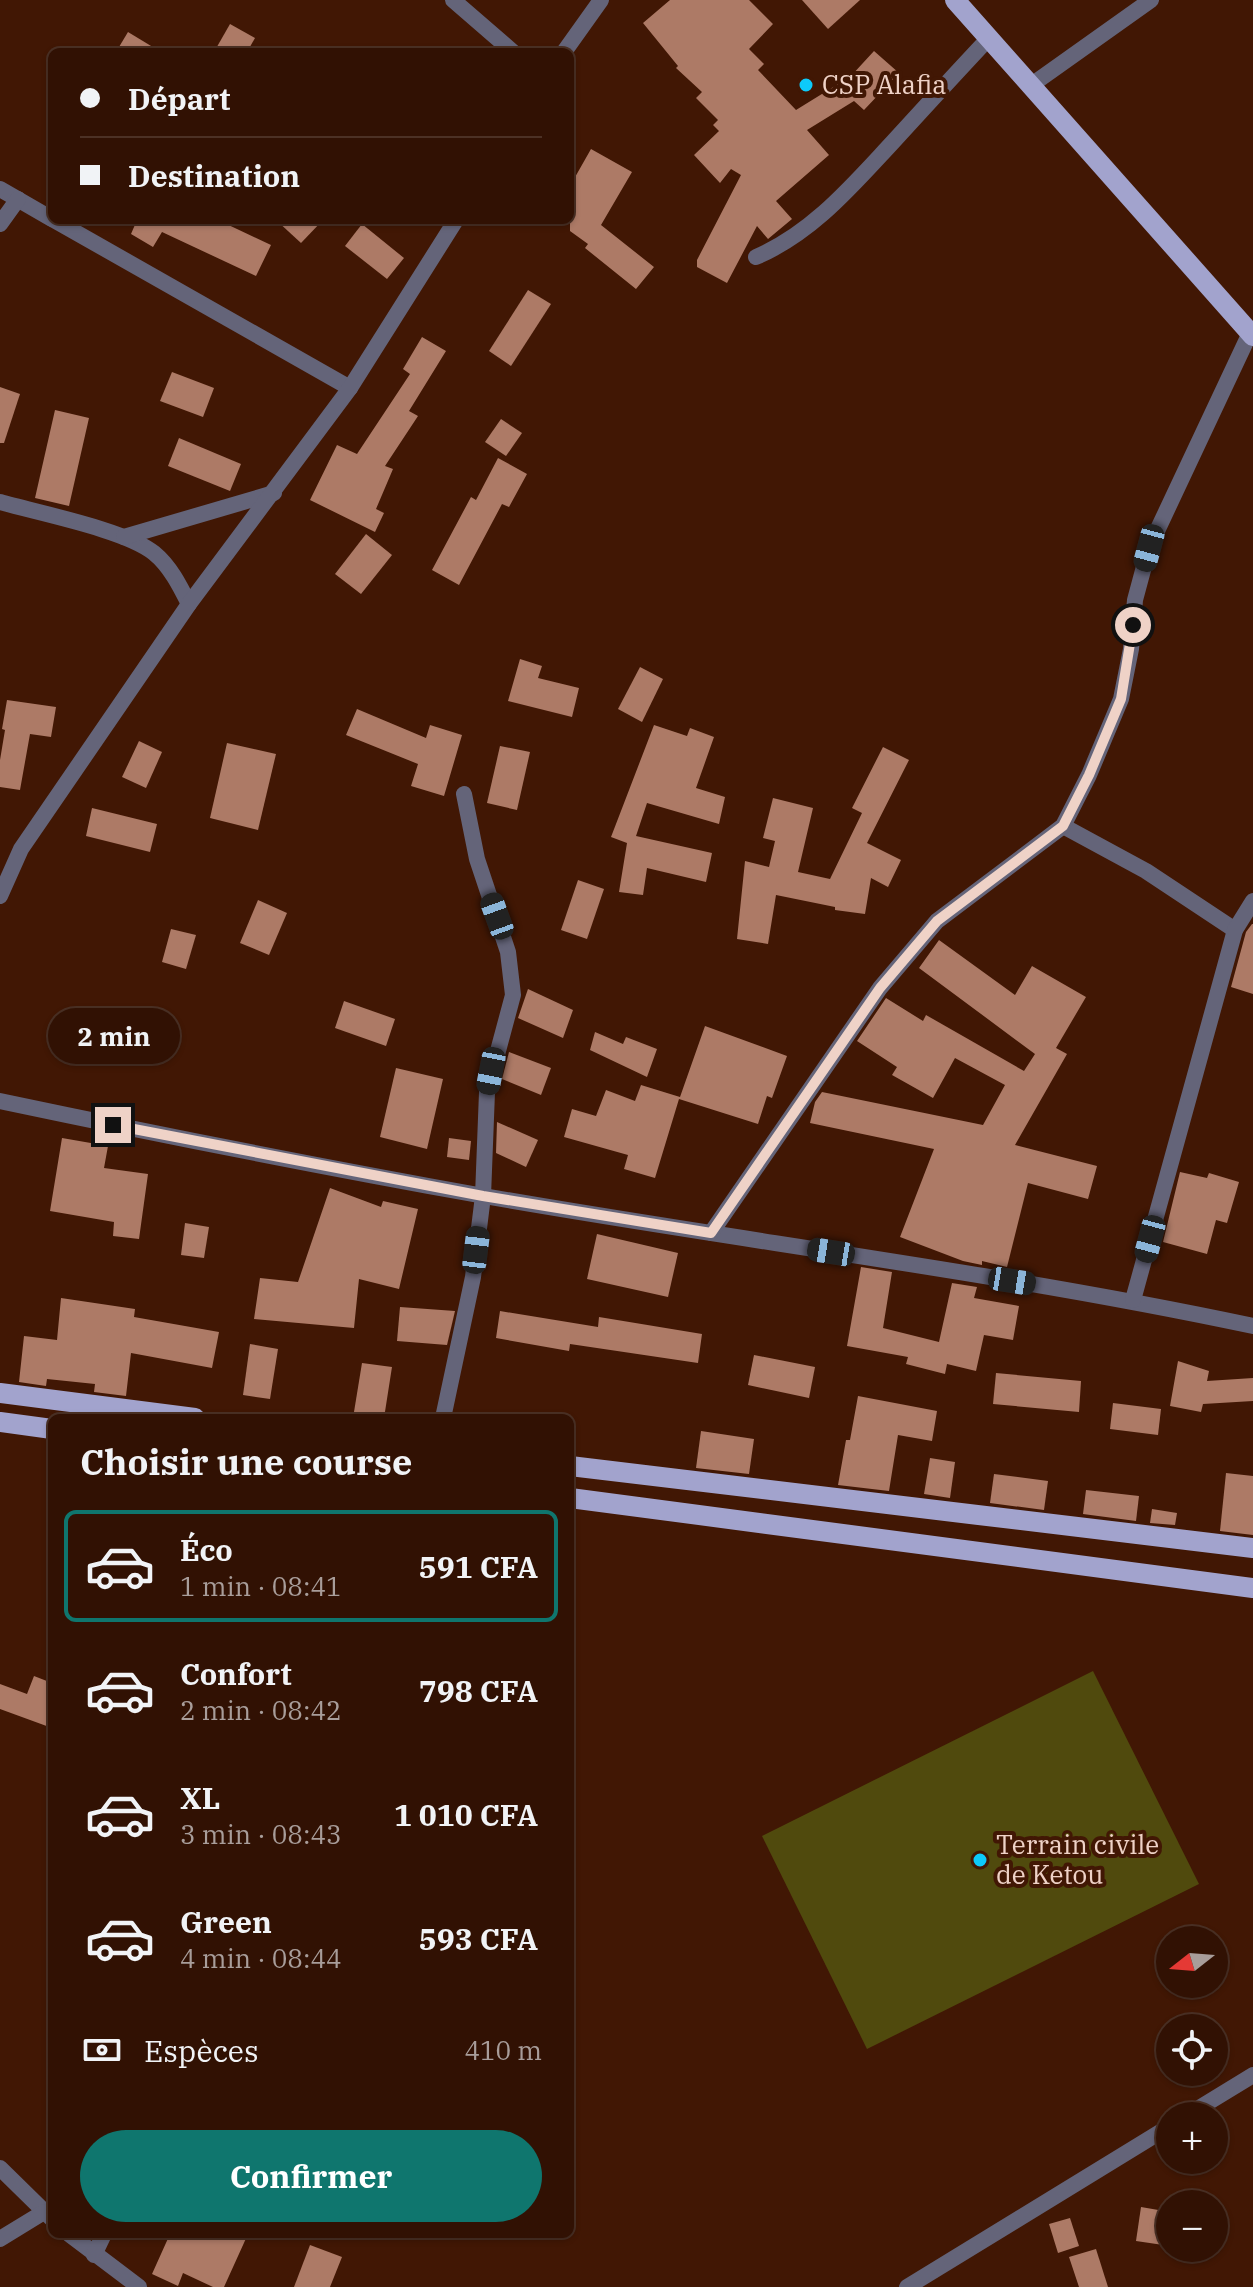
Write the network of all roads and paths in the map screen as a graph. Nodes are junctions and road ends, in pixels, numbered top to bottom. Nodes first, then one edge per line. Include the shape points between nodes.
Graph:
1 (453, 0) edge
2 (601, 0) edge
3 (955, 0) edge
4 (1151, 0) edge
5 (988, 39) junction
6 (508, 48) edge
7 (567, 48) edge
8 (1030, 86) junction
9 (0, 189) edge
10 (18, 199) junction
11 (48, 216) edge
12 (0, 224) edge
13 (62, 224) edge
14 (453, 224) edge
15 (756, 257) dead end
16 (1252, 334) edge
17 (350, 388) junction
18 (274, 493) junction
19 (0, 502) edge
20 (124, 537) junction
21 (189, 604) junction
22 (464, 794) dead end
23 (1063, 826) junction
24 (0, 896) edge
25 (1253, 901) edge
26 (1235, 930) junction
27 (0, 1101) edge
28 (483, 1196) junction
29 (711, 1233) junction
30 (1133, 1300) junction
31 (1253, 1326) edge
32 (0, 1393) edge
33 (164, 1414) edge
34 (444, 1414) edge
35 (0, 1422) edge
36 (48, 1428) edge
37 (574, 1466) edge
38 (574, 1499) edge
39 (1253, 1548) edge
40 (1253, 1588) edge
41 (1253, 2075) edge
42 (1209, 2102) edge
43 (1156, 2135) edge
44 (0, 2168) edge
45 (48, 2216) edge
46 (74, 2238) edge
47 (102, 2238) edge
48 (0, 2239) edge
49 (94, 2255) junction
50 (932, 2280) edge
51 (139, 2287) edge
52 (907, 2287) edge

1 - 6 street
2 - 7 street
3 - 5 main road
4 - 8 street
5 - 8 main road
5 - 15 street via 846,192 806,229
8 - 16 main road
9 - 10 street
10 - 11 street
10 - 12 street
13 - 17 street
14 - 17 street
16 - 23 street via 1149,548 1135,600 1121,699
17 - 18 street
18 - 20 street
18 - 21 street
19 - 20 street
20 - 21 street via 154,552
21 - 24 street via 21,849
22 - 28 street via 477,859 508,952 513,995 487,1092
23 - 26 street via 1146,871
23 - 29 street via 937,921 880,988
25 - 26 street
26 - 30 street
27 - 28 street
28 - 29 street
28 - 34 street via 473,1277
29 - 30 street
30 - 31 street
32 - 33 main road
35 - 36 main road
37 - 39 main road
38 - 40 main road
41 - 42 street
43 - 50 street
44 - 45 street
45 - 48 street
46 - 49 street
47 - 49 street
49 - 51 street
50 - 52 street

